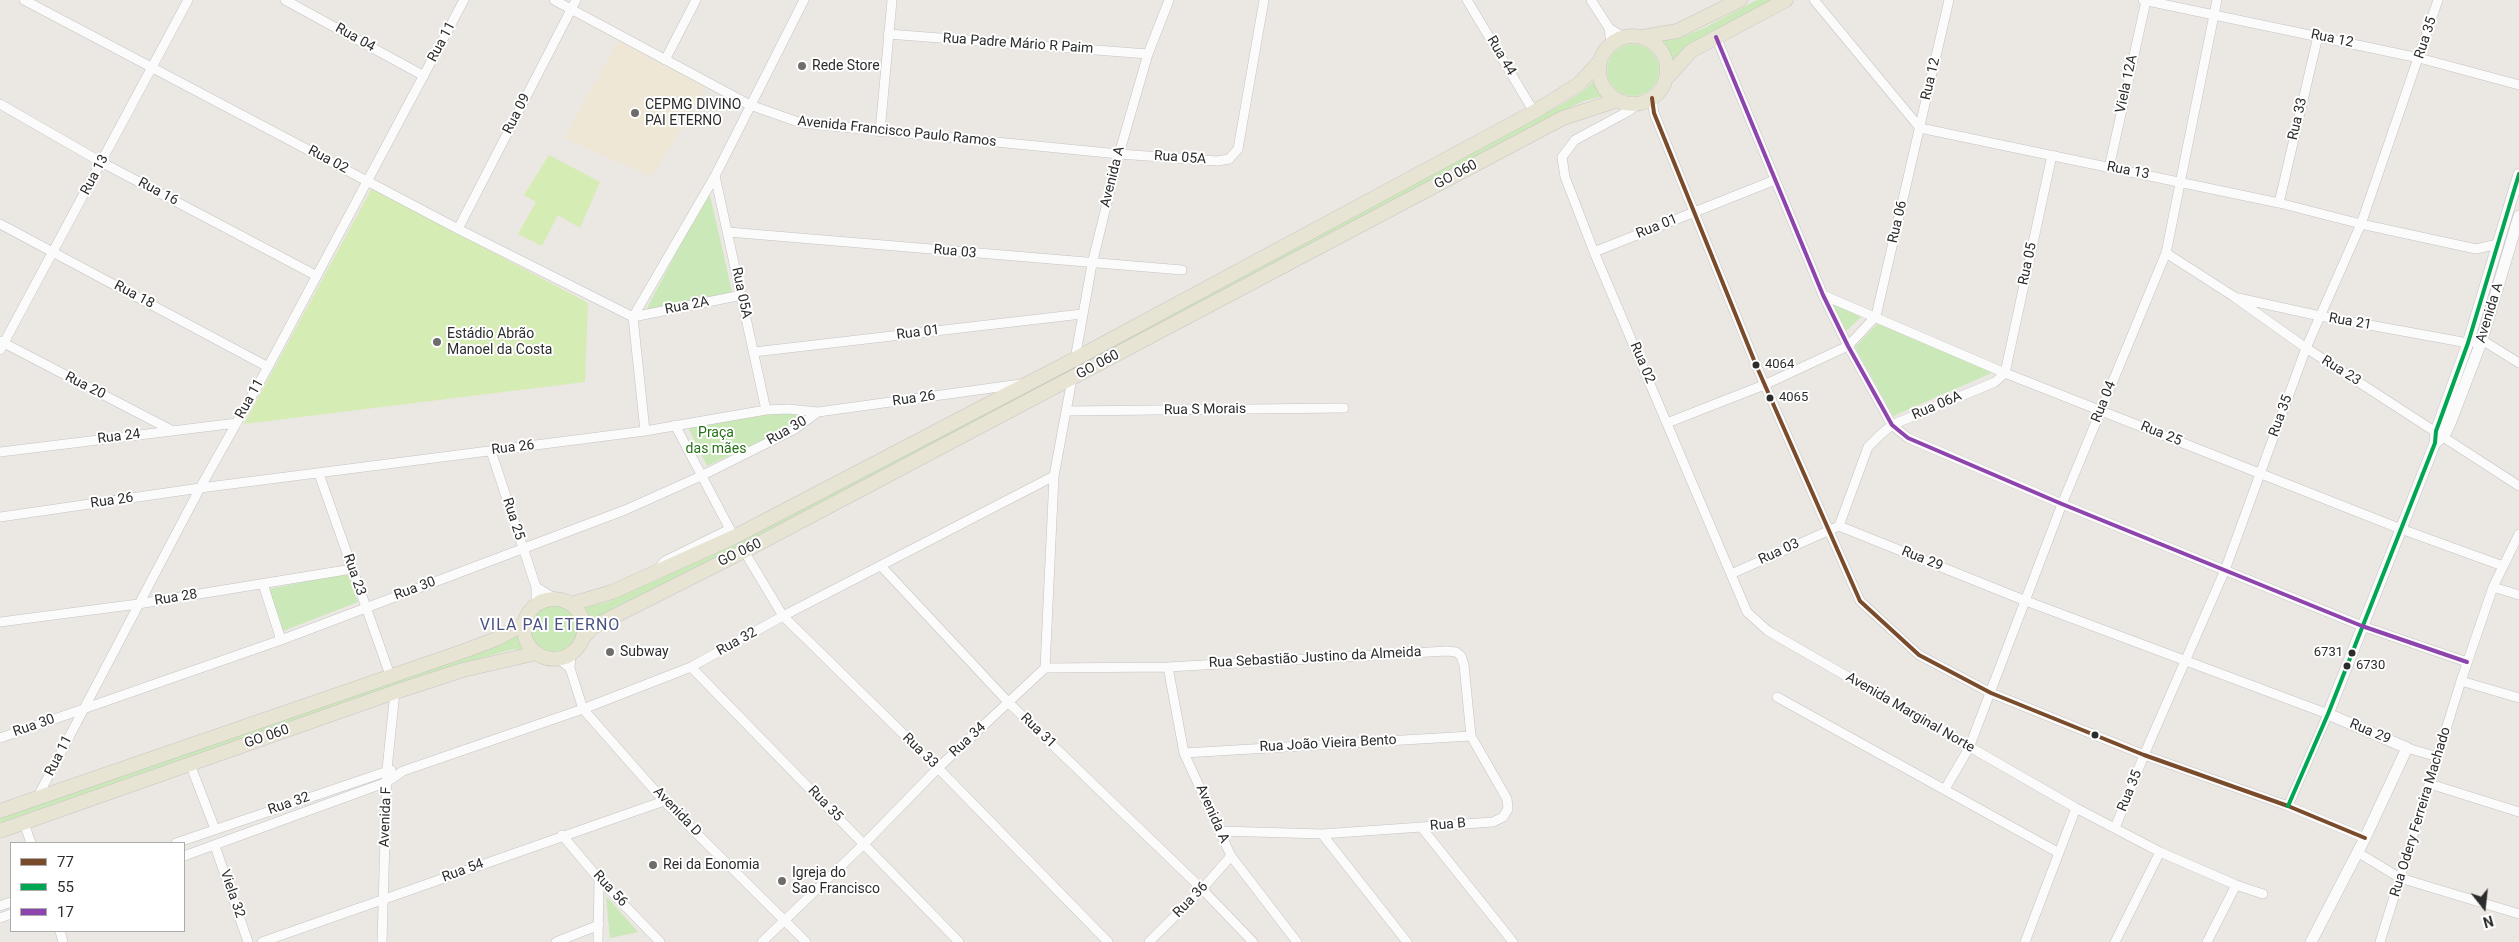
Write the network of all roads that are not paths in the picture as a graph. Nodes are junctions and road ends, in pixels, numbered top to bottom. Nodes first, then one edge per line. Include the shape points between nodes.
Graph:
1 (24, 0) edge
2 (188, 0) edge
3 (285, 0) edge
4 (464, 0) edge
5 (554, 0) edge
6 (576, 0) edge
7 (696, 0) edge
8 (804, 0) edge
9 (892, 0) edge
10 (1169, 0) edge
11 (1264, 0) edge
12 (1468, 0) edge
13 (1591, 0) edge
14 (1740, 0) edge
15 (1786, 0) edge
16 (1814, 0) edge
17 (1949, 0) edge
18 (2144, 0) edge
19 (2217, 0) edge
20 (2438, 0) edge
21 (37, 3) edge
22 (571, 10) junction
23 (2214, 16) junction
24 (888, 34) junction
25 (2318, 36) junction
26 (1642, 37) junction
27 (1716, 37) junction
28 (1617, 41) junction
29 (1148, 54) junction
30 (2420, 58) junction
31 (665, 60) junction
32 (1600, 61) junction
33 (152, 68) junction
34 (424, 76) junction
35 (1666, 78) junction
36 (2519, 85) edge
37 (1645, 101) junction
38 (0, 104) edge
39 (750, 105) junction
40 (1623, 105) junction
41 (1534, 112) junction
42 (1920, 128) junction
43 (880, 132) junction
44 (1119, 154) junction
45 (2052, 155) junction
46 (102, 162) junction
47 (2109, 168) junction
48 (2519, 174) edge
49 (715, 176) junction
50 (1774, 180) junction
51 (368, 182) junction
52 (2180, 182) junction
53 (2278, 203) junction
54 (1693, 212) junction
55 (2519, 216) edge
56 (0, 224) edge
57 (2361, 224) junction
58 (458, 229) junction
59 (728, 232) junction
60 (2510, 240) edge
61 (53, 252) junction
62 (1594, 252) junction
63 (2166, 253) junction
64 (1092, 264) junction
65 (1182, 270) dead end
66 (317, 276) junction
67 (742, 295) junction
68 (1823, 295) junction
69 (2233, 296) junction
70 (1082, 314) junction
71 (1876, 316) junction
72 (2320, 316) junction
73 (633, 317) junction
74 (2482, 340) junction
75 (2468, 343) junction
76 (1, 345) edge
77 (1848, 346) junction
78 (2306, 348) junction
79 (754, 352) junction
80 (1075, 358) junction
81 (2519, 363) edge
82 (268, 367) junction
83 (2005, 373) junction
84 (1072, 379) junction
85 (1026, 383) junction
86 (1764, 385) junction
87 (1344, 408) dead end
88 (766, 410) junction
89 (2100, 410) junction
90 (1066, 411) junction
91 (818, 412) junction
92 (237, 423) junction
93 (1667, 423) junction
94 (675, 425) junction
95 (1892, 425) junction
96 (171, 430) junction
97 (645, 431) junction
98 (2438, 437) junction
99 (491, 451) junction
100 (0, 452) edge
101 (319, 474) junction
102 (2260, 474) junction
103 (701, 476) junction
104 (1054, 476) junction
105 (2519, 486) edge
106 (200, 488) junction
107 (2062, 504) junction
108 (0, 517) edge
109 (1839, 526) junction
110 (2401, 529) junction
111 (1828, 530) junction
112 (732, 533) junction
113 (2519, 534) edge
114 (523, 550) junction
115 (744, 551) junction
116 (881, 566) junction
117 (2503, 566) junction
118 (352, 569) junction
119 (2225, 570) junction
120 (1731, 574) junction
121 (263, 584) junction
122 (536, 587) junction
123 (2493, 587) junction
124 (2519, 595) edge
125 (556, 599) junction
126 (2026, 601) junction
127 (138, 604) junction
128 (571, 604) junction
129 (536, 606) junction
130 (365, 607) junction
131 (783, 616) junction
132 (0, 622) edge
133 (525, 623) junction
134 (2362, 626) junction
135 (583, 638) junction
136 (281, 640) junction
137 (537, 653) junction
138 (1461, 656) joint
139 (2187, 660) junction
140 (571, 661) junction
141 (2468, 662) junction
142 (691, 666) junction
143 (1168, 667) junction
144 (1045, 668) junction
145 (390, 675) junction
146 (2461, 681) junction
147 (395, 692) junction
148 (1991, 692) junction
149 (1777, 697) dead end
150 (2519, 698) edge
151 (1009, 703) junction
152 (583, 709) junction
153 (82, 710) junction
154 (2328, 714) junction
155 (1471, 736) junction
156 (0, 738) edge
157 (1969, 748) junction
158 (2407, 748) junction
159 (1184, 753) junction
160 (2144, 755) junction
161 (2438, 757) junction
162 (190, 764) junction
163 (938, 768) junction
164 (388, 769) junction
165 (403, 771) junction
166 (387, 782) junction
167 (2430, 784) junction
168 (1945, 789) junction
169 (37, 798) junction
170 (664, 801) junction
171 (2288, 806) junction
172 (2076, 808) junction
173 (0, 811) edge
174 (2519, 812) edge
175 (24, 822) junction
176 (1422, 828) junction
177 (2115, 828) junction
178 (215, 830) junction
179 (0, 831) edge
180 (1220, 831) junction
181 (1322, 834) junction
182 (562, 835) junction
183 (2365, 838) junction
184 (31, 842) edge
185 (179, 842) edge
186 (864, 844) junction
187 (215, 846) junction
188 (2160, 852) junction
189 (2358, 852) junction
190 (2059, 853) junction
191 (185, 856) edge
192 (1231, 856) junction
193 (2400, 878) junction
194 (599, 879) junction
195 (2236, 885) junction
196 (1202, 889) junction
197 (2263, 894) dead end
198 (384, 899) junction
199 (2519, 914) edge
200 (785, 920) junction
201 (598, 926) junction
202 (248, 942) edge
203 (262, 942) edge
204 (382, 942) edge
205 (556, 942) edge
206 (598, 942) edge
207 (660, 942) edge
208 (762, 942) edge
209 (806, 942) edge
210 (959, 942) edge
211 (1108, 942) edge
212 (1149, 942) edge
213 (1253, 942) edge
214 (1298, 942) edge
215 (1407, 942) edge
216 (1513, 942) edge
217 (2025, 942) edge
218 (2114, 942) edge
219 (2207, 942) edge
220 (2311, 942) edge
221 (2380, 942) edge

1 - 21 street, Rua 02
2 - 33 street, Rua 13
3 - 34 street, Rua 04
4 - 34 street, Rua 11
5 - 22 street, Avenida Francisco Paulo Ramos
6 - 22 street, Rua 09
7 - 31 street
8 - 39 street
9 - 24 street
10 - 29 street, Avenida A
11 - 44 street, Rua 05A via 1238,149 1229,159 1217,161
12 - 41 street, Rua 44
13 - 28 street
14 - 26 main road via 1677,31
15 - 27 main road
16 - 42 street
17 - 42 street, Rua 12
18 - 23 street, Rua 12
18 - 47 street, Viela 12A
19 - 23 street, Rua 04
20 - 30 street, Rua 35
21 - 33 street, Rua 02
22 - 31 street, Avenida Francisco Paulo Ramos
22 - 58 street, Rua 09
23 - 25 street, Rua 12
23 - 52 street, Rua 04
24 - 29 street, Rua Padre Mário R Paim
24 - 43 street
25 - 30 street, Rua 12
25 - 53 street, Rua 33
26 - 28 main road
26 - 35 main road via 1659,47 1665,57 1668,67
27 - 35 main road via 1691,51
27 - 50 street
28 - 32 main road
29 - 44 street, Avenida A
30 - 36 street, Rua 12
30 - 57 street, Rua 35
31 - 39 street, Avenida Francisco Paulo Ramos
32 - 40 main road via 1601,81
32 - 41 main road, GO 060 via 1579,84
33 - 46 street, Rua 13
33 - 51 street, Rua 02
34 - 51 street, Rua 11
35 - 37 main road via 1662,87
37 - 40 main road
37 - 54 street via 1654,113
38 - 46 street, Rua 16
39 - 43 street, Avenida Francisco Paulo Ramos via 801,123
39 - 49 street
40 - 62 street, Rua 02 via 1575,140 1562,157 1565,177
40 - 84 main road, GO 060 via 1563,118
41 - 80 main road, GO 060
42 - 45 street, Rua 13
42 - 71 street, Rua 06
43 - 44 street, Avenida Francisco Paulo Ramos
44 - 64 street, Avenida A
45 - 47 street, Rua 13
45 - 83 street, Rua 05
46 - 61 street, Rua 13
46 - 66 street, Rua 16
47 - 52 street, Rua 13
48 - 60 street, Avenida A
49 - 59 street, Rua 05A
49 - 73 street
50 - 54 street, Rua 01
50 - 68 street
51 - 58 street, Rua 02
51 - 66 street, Rua 11
52 - 53 street, Rua 13
52 - 63 street, Rua 04
53 - 57 street, Rua 13
54 - 62 street, Rua 01
54 - 86 street
55 - 60 street, Avenida A
56 - 61 street, Rua 18
57 - 60 street, Rua 13 via 2476,249
57 - 72 street, Rua 35
58 - 73 street, Rua 02
59 - 64 street, Rua 03
59 - 67 street, Rua 05A
60 - 74 street, Avenida A
60 - 75 street, Avenida A
61 - 76 street, Rua 13
61 - 82 street, Rua 18
62 - 93 street, Rua 02
63 - 69 street, Rua 23
63 - 89 street, Rua 04
64 - 65 street, Rua 03
64 - 70 street, Avenida A
66 - 82 street, Rua 11
67 - 73 street, Rua 2A
67 - 79 street, Rua 05A
68 - 71 street, Rua 25
68 - 77 street
69 - 72 street, Rua 21
69 - 78 street, Rua 23
70 - 79 street, Rua 01
70 - 80 street, Avenida A
71 - 77 street
71 - 83 street, Rua 25
72 - 75 street, Rua 21
72 - 78 street, Rua 35
73 - 97 street
74 - 75 street
74 - 81 street
74 - 98 street, Avenida A
75 - 98 street, Avenida A
76 - 96 street, Rua 20
77 - 86 street
77 - 95 street
78 - 98 street, Rua 23
78 - 102 street, Rua 35
79 - 88 street, Rua 05A
80 - 85 main road, GO 060
82 - 92 street, Rua 11
83 - 89 street, Rua 25
83 - 95 street, Rua 06A via 1995,382
84 - 90 street
84 - 115 main road, GO 060
85 - 91 street, Rua 26
85 - 112 main road, GO 060
86 - 93 street
86 - 111 street
87 - 90 street, Rua S Morais
88 - 91 street, Rua 26
88 - 94 street, Rua 26
89 - 102 street, Rua 25
89 - 107 street, Rua 04
90 - 104 street
91 - 103 street, Rua 30 via 795,429
92 - 96 street, Rua 24
92 - 106 street, Rua 11
93 - 120 street, Avenida Marginal Norte
94 - 97 street, Rua 26
94 - 103 street
95 - 107 street via 1908,438
95 - 109 street, Rua 06A via 1868,447
96 - 100 street, Rua 24
97 - 99 street, Rua 26
98 - 105 street, Rua 23
98 - 110 street
99 - 101 street, Rua 26
99 - 114 street, Rua 25
101 - 106 street, Rua 26
101 - 118 street, Rua 23
102 - 110 street, Rua 25
102 - 119 street, Rua 35
103 - 112 street
103 - 114 street, Rua 30
104 - 116 street, Rua 32
104 - 144 street
106 - 108 street, Rua 26
106 - 127 street, Rua 11
107 - 119 street
107 - 126 street, Rua 04
109 - 111 street
109 - 126 street, Rua 29
110 - 117 street, Rua 25
110 - 134 street
111 - 120 street, Rua 03
111 - 148 street via 1860,601 1919,655
112 - 128 main road, GO 060 via 612,592
113 - 117 street, Rua Odery Ferreira Machado
114 - 122 street, Rua 25
114 - 130 street, Rua 30
115 - 131 street, Rua 33
115 - 135 main road, GO 060 via 593,627
116 - 131 street, Rua 32
116 - 151 street, Rua 31
117 - 123 street, Rua Odery Ferreira Machado
118 - 121 street, Rua 28
118 - 130 street, Rua 23
119 - 134 street
119 - 139 street, Rua 35
120 - 157 street, Avenida Marginal Norte via 1747,612 1768,631
121 - 127 street, Rua 28
121 - 136 street
122 - 125 street
122 - 129 street, Rua 25
123 - 124 street
123 - 141 street, Rua Odery Ferreira Machado
125 - 128 main road
125 - 129 main road
126 - 139 street, Rua 29
126 - 148 street, Rua 04
127 - 132 street, Rua 28
127 - 153 street, Rua 11
128 - 135 main road via 583,619
129 - 133 main road
130 - 136 street, Rua 30
130 - 145 street, Rua 23
131 - 142 street, Rua 32
131 - 163 street, Rua 33
133 - 137 main road via 527,640
133 - 145 main road, GO 060 via 496,639
134 - 141 street
134 - 154 street
135 - 140 main road
136 - 153 street, Rua 30
137 - 140 main road
137 - 147 main road, GO 060 via 463,670
138 - 143 street, Rua Sebastião Justino da Almeida via 1447,651
138 - 155 street, Rua B
139 - 154 street, Rua 29
139 - 160 street, Rua 35
140 - 152 street, Avenida D
141 - 146 street, Rua Odery Ferreira Machado
142 - 152 street, Rua 32
142 - 186 street, Rua 35
143 - 144 street
143 - 159 street, Avenida A
144 - 151 street, Rua 34
145 - 169 main road, GO 060
146 - 150 street
146 - 161 street, Rua Odery Ferreira Machado
147 - 162 main road, GO 060
147 - 164 street, Avenida F
148 - 157 street, Rua 04
148 - 160 street
149 - 168 street
151 - 163 street, Rua 34
151 - 196 street, Rua 31
152 - 165 street, Rua 32
152 - 170 street, Avenida D
153 - 156 street, Rua 30
153 - 169 street, Rua 11
154 - 158 street, Rua 29
154 - 171 street
155 - 159 street, Rua João Vieira Bento
155 - 176 street, Rua B via 1507,799 1504,817 1493,822
157 - 168 street, Rua 04
157 - 172 street, Avenida Marginal Norte
158 - 161 street, Rua 29
158 - 183 street
159 - 180 street, Avenida A
160 - 171 street
160 - 177 street, Rua 35
161 - 167 street, Rua Odery Ferreira Machado
162 - 175 main road, GO 060
162 - 178 street
163 - 186 street, Rua 34
163 - 211 street, Rua 33
164 - 165 street, Rua 32
164 - 166 street, Avenida F
164 - 178 street, Rua 32
165 - 166 street, Rua 32
166 - 187 street, Rua 32
166 - 198 street, Avenida F
167 - 174 street
167 - 193 street, Rua Odery Ferreira Machado
168 - 190 street
169 - 173 main road, GO 060
170 - 182 street, Rua 54
170 - 200 street, Avenida D
171 - 183 street
172 - 177 street, Avenida Marginal Norte
172 - 190 street
175 - 179 main road, GO 060
175 - 184 street
176 - 181 street, Rua B
176 - 216 street
177 - 188 street, Avenida Marginal Norte
178 - 185 street, Rua 32
180 - 181 street, Rua B
180 - 192 street, Avenida A
181 - 215 street
182 - 194 street, Rua 56
182 - 198 street, Rua 54
183 - 189 street
186 - 200 street, Rua 34
186 - 210 street, Rua 35
187 - 191 street, Rua 32
187 - 202 street, Viela 32
188 - 195 street, Avenida Marginal Norte
188 - 218 street
189 - 193 street
189 - 220 street
190 - 217 street
192 - 196 street, Rua 36
192 - 214 street, Avenida A
193 - 199 street
193 - 221 street, Rua Odery Ferreira Machado
194 - 201 street
194 - 207 street, Rua 56
195 - 197 street, Avenida Marginal Norte
195 - 219 street
196 - 212 street, Rua 36
196 - 213 street
198 - 203 street, Rua 54
198 - 204 street, Avenida F
200 - 208 street, Rua 34
200 - 209 street, Avenida D
201 - 205 street
201 - 206 street

